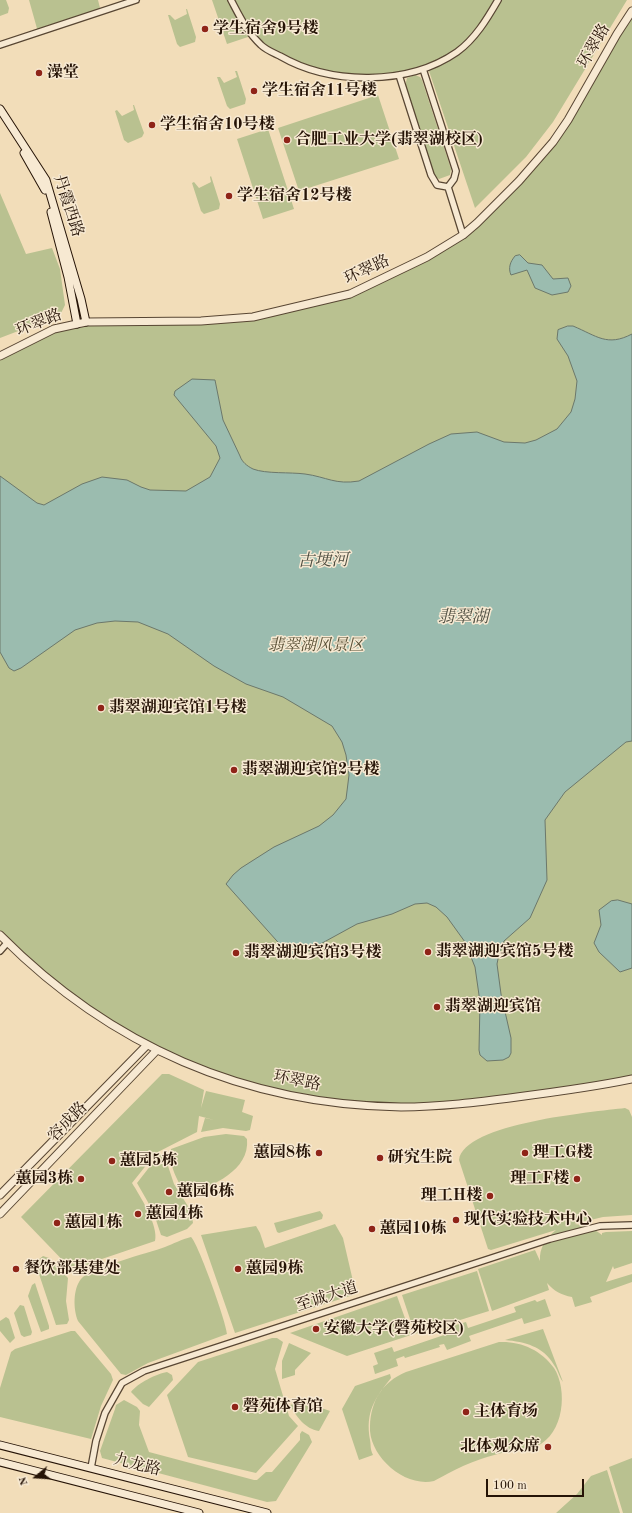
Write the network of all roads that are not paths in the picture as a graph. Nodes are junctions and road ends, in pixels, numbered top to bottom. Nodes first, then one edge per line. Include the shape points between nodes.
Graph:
1 (136, 0) edge
2 (231, 0) edge
3 (498, 0) edge
4 (632, 11) edge
5 (0, 44) edge
6 (424, 69) junction
7 (399, 75) junction
8 (0, 110) edge
9 (0, 118) edge
10 (448, 187) junction
11 (463, 235) junction
12 (86, 322) junction
13 (77, 324) junction
14 (0, 356) edge
15 (0, 936) edge
16 (7, 943) junction
17 (0, 950) edge
18 (147, 1045) junction
19 (157, 1050) junction
20 (632, 1079) edge
21 (0, 1194) edge
22 (0, 1214) edge
23 (632, 1225) edge
24 (0, 1445) edge
25 (0, 1462) edge
26 (91, 1468) junction
27 (199, 1513) edge
28 (267, 1513) edge

1 - 5 street
2 - 7 street via 245,29 262,46 292,63 318,73 364,78
3 - 6 street via 471,40 458,52
4 - 11 street, 环翠路 via 553,142 519,181
6 - 7 street
6 - 10 street via 456,171
7 - 10 street via 431,175 436,185
8 - 12 street, 丹霞西路 via 46,180
9 - 13 street, 丹霞西路 via 44,186 68,276
10 - 11 street
11 - 12 street, 环翠路 via 427,257 350,294 253,317 201,321
12 - 13 street, 环翠路
13 - 14 street, 环翠路 via 54,329
15 - 16 street, 环翠路
16 - 17 street
16 - 18 street, 环翠路 via 65,993
18 - 19 street, 环翠路
18 - 21 street, 容成路
19 - 20 street, 环翠路 via 217,1076 294,1096 360,1105 403,1107 465,1103
19 - 22 street, 容成路
23 - 26 street, 至诚大道 via 600,1226 550,1238 144,1371 122,1383 105,1413
24 - 26 street, 九龙路
25 - 27 street, 九龙路
26 - 28 street, 九龙路

